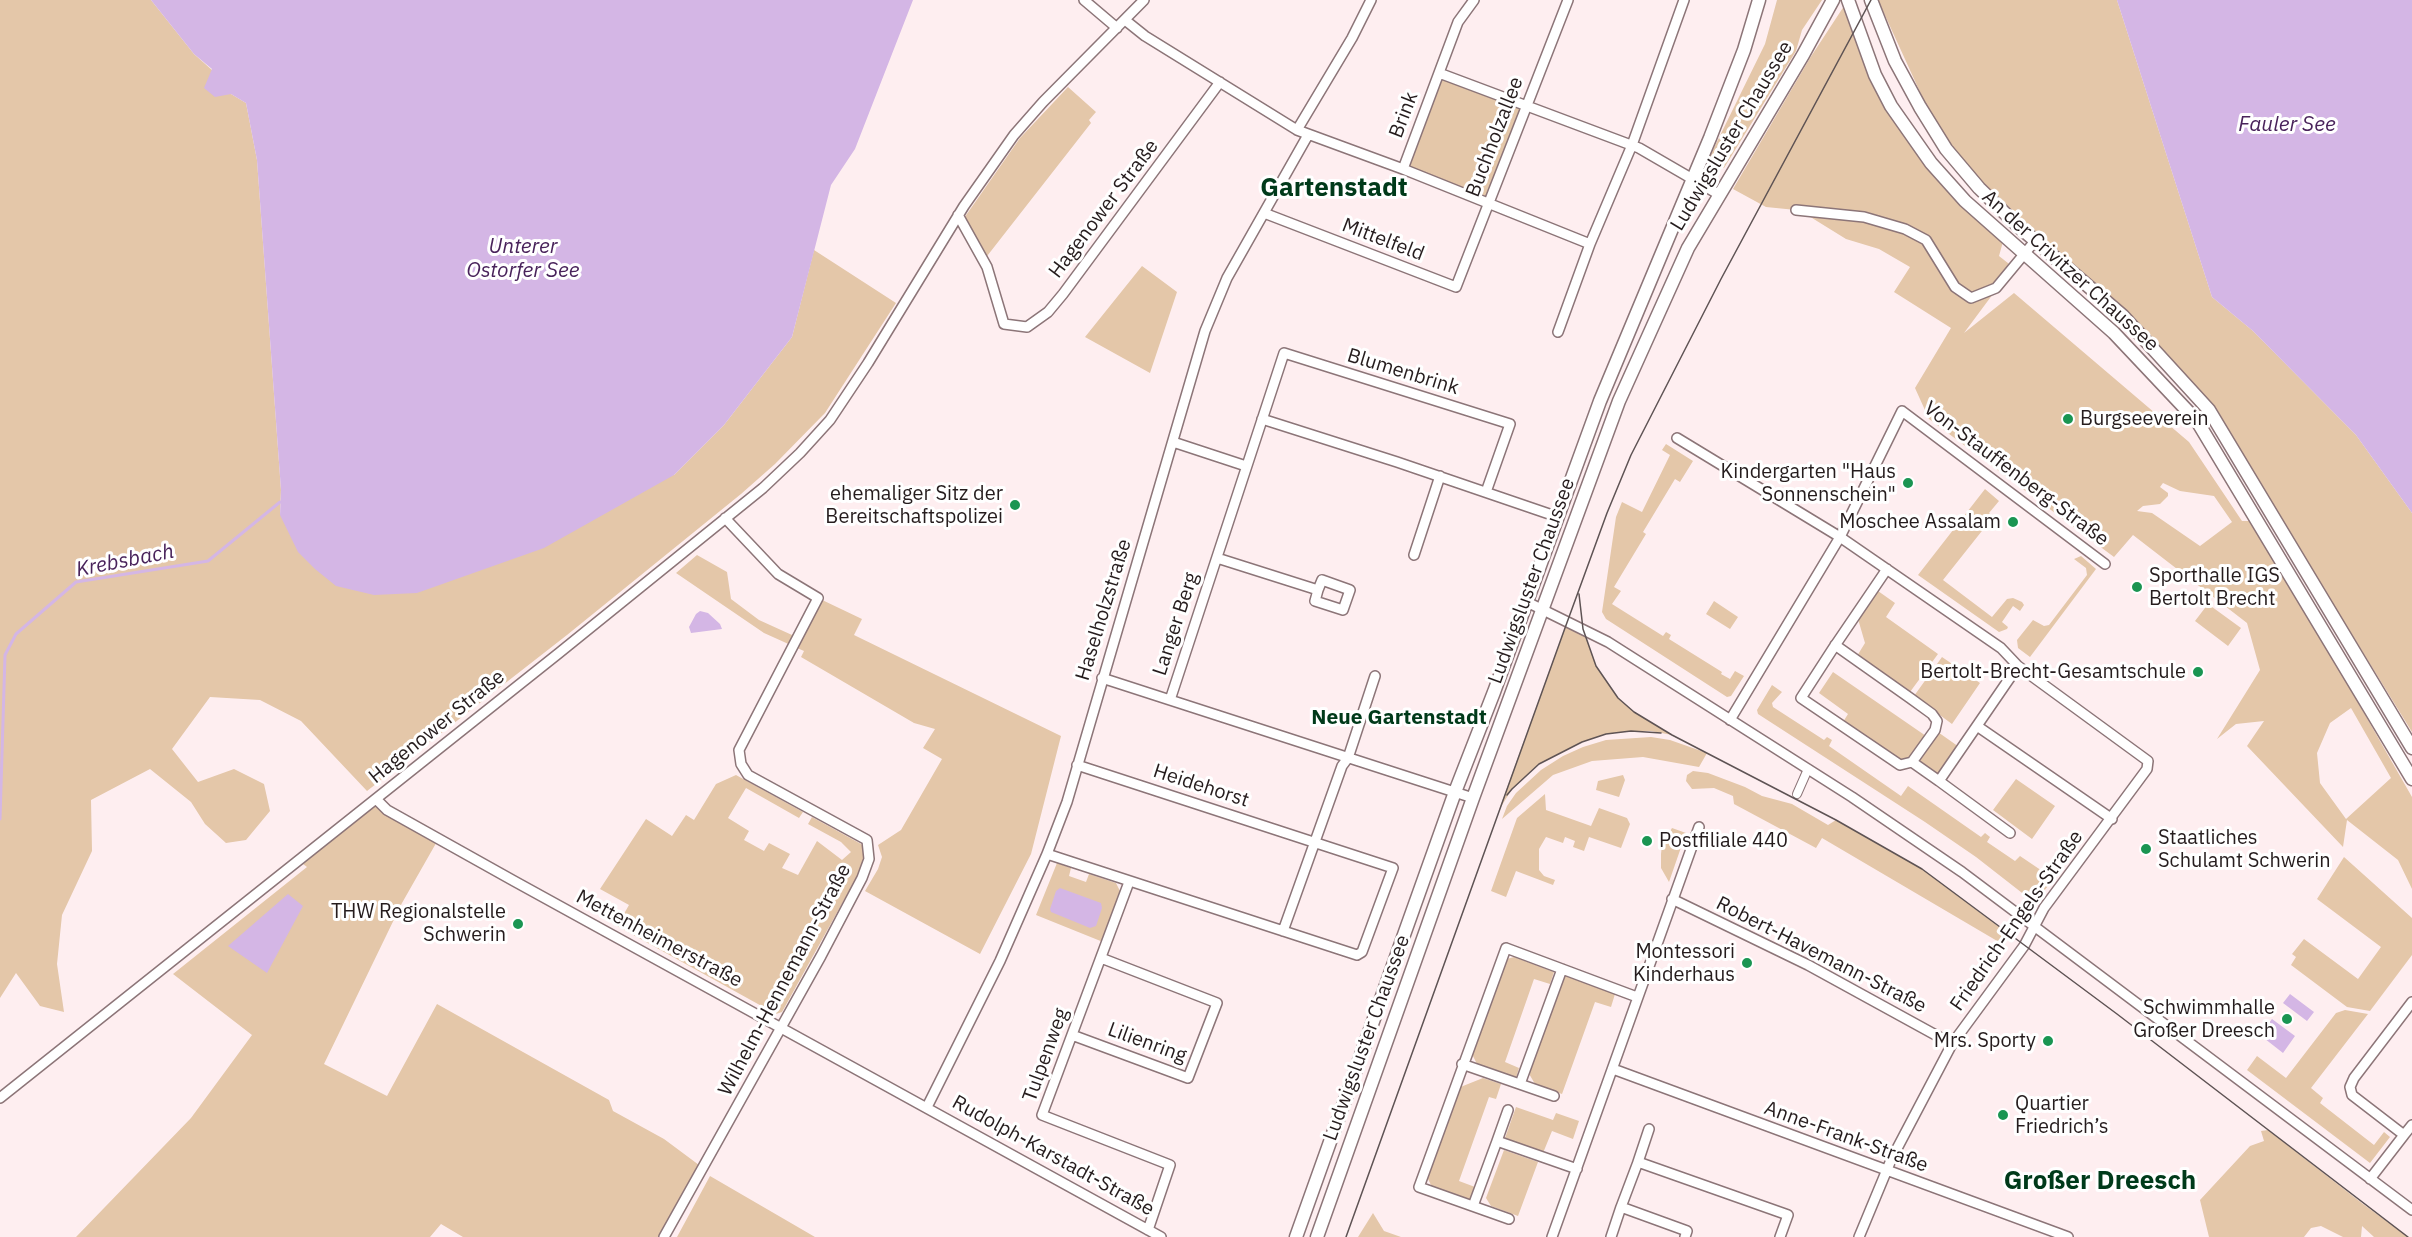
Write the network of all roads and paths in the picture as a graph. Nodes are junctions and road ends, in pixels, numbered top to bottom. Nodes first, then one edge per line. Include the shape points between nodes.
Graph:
1 (1084, 0) edge
2 (1144, 0) edge
3 (1371, 0) edge
4 (1474, 0) edge
5 (1568, 0) edge
6 (1684, 0) edge
7 (1759, 0) edge
8 (1833, 0) edge
9 (1848, 0) edge
10 (1871, 0) edge
11 (1125, 20) junction
12 (1117, 28) junction
13 (1439, 73) junction
14 (1220, 82) junction
15 (1526, 107) junction
16 (1297, 130) junction
17 (1308, 135) junction
18 (1632, 145) junction
19 (1403, 169) junction
20 (1692, 179) junction
21 (1720, 195) junction
22 (1490, 203) junction
23 (1796, 210) dead end
24 (1264, 213) junction
25 (958, 215) junction
26 (2035, 241) junction
27 (1590, 244) junction
28 (2023, 254) junction
29 (1456, 287) joint
30 (1558, 332) dead end
31 (1262, 419) junction
32 (1677, 438) dead end
33 (1173, 442) junction
34 (1246, 466) junction
35 (1440, 476) junction
36 (1486, 492) junction
37 (1558, 517) junction
38 (725, 518) junction
39 (1840, 537) junction
40 (1414, 555) dead end
41 (1217, 558) junction
42 (2106, 564) dead end
43 (1887, 570) junction
44 (1318, 590) dead end
45 (1527, 602) junction
46 (1543, 610) junction
47 (1835, 645) junction
48 (2018, 666) junction
49 (1375, 676) dead end
50 (1102, 678) junction
51 (1170, 700) junction
52 (1730, 720) junction
53 (1977, 726) junction
54 (2412, 748) edge
55 (1348, 758) junction
56 (1912, 762) junction
57 (1077, 765) junction
58 (1808, 770) junction
59 (2412, 779) edge
60 (1939, 781) junction
61 (1455, 792) junction
62 (1797, 794) dead end
63 (1473, 798) junction
64 (376, 799) junction
65 (2112, 819) junction
66 (1699, 827) dead end
67 (2010, 833) dead end
68 (1314, 842) junction
69 (1047, 854) junction
70 (1129, 882) junction
71 (1672, 899) junction
72 (2035, 926) junction
73 (1283, 931) junction
74 (1101, 958) junction
75 (1562, 969) junction
76 (1637, 997) junction
77 (2412, 1002) edge
78 (781, 1026) junction
79 (1072, 1035) junction
80 (1952, 1044) junction
81 (1462, 1064) junction
82 (1613, 1069) junction
83 (1520, 1084) junction
84 (1554, 1096) dead end
85 (0, 1098) edge
86 (927, 1107) junction
87 (1508, 1110) dead end
88 (2412, 1125) edge
89 (1649, 1129) dead end
90 (2404, 1135) junction
91 (1497, 1141) junction
92 (1638, 1162) junction
93 (1577, 1169) junction
94 (1887, 1171) junction
95 (2370, 1179) junction
96 (1473, 1206) junction
97 (1622, 1207) junction
98 (2412, 1210) edge
99 (1509, 1219) dead end
100 (1148, 1230) junction
101 (664, 1237) edge
102 (1161, 1237) edge
103 (1296, 1237) edge
104 (1317, 1237) edge
105 (1552, 1237) edge
106 (1611, 1237) edge
107 (1685, 1237) edge
108 (1780, 1237) edge
109 (1859, 1237) edge
110 (2068, 1237) edge

1 - 12 street
2 - 11 street, Hagenower Straße
3 - 16 street
4 - 13 street, Brink via 1458,22
5 - 15 street, Buchholzallee
6 - 18 street
7 - 20 street, Ludwigsluster Chaussee via 1744,50
8 - 21 street, Ludwigsluster Chaussee
9 - 28 street, An der Crivitzer Chaussee via 1875,75 1931,163 1965,201
10 - 26 street, An der Crivitzer Chaussee via 1895,61 1946,149 1979,188
11 - 12 street, Hagenower Straße
11 - 14 street
12 - 25 street, Hagenower Straße via 1014,135
13 - 15 street, Brink
13 - 19 street, Brink
14 - 16 street
14 - 25 street, Hagenower Straße via 1063,294 1048,312 1027,327 1004,324 987,267
15 - 18 street
15 - 22 street, Buchholzallee
16 - 17 street
17 - 19 street, Brink
17 - 24 street, Haselholzstraße
18 - 20 street
18 - 27 street
19 - 22 street, Brink
20 - 21 street
20 - 37 street, Ludwigsluster Chaussee via 1600,401
21 - 46 street, Ludwigsluster Chaussee via 1684,256 1619,401
22 - 27 street
22 - 29 street, Buchholzallee
23 - 28 street via 1864,218 1905,229 1926,240 1955,287 1971,298 1996,288
24 - 29 street, Mittelfeld
24 - 33 street, Haselholzstraße via 1227,278 1205,331
25 - 38 street, Hagenower Straße via 830,420 763,488
26 - 28 street
26 - 54 street, An der Crivitzer Chaussee via 2123,316 2209,410
27 - 30 street
28 - 59 street, An der Crivitzer Chaussee via 2114,333 2197,421
31 - 34 street, Blumenbrink
31 - 35 street
31 - 36 street, Blumenbrink via 1284,353 1510,424
32 - 39 street
33 - 34 street
33 - 50 street, Haselholzstraße
34 - 41 street, Langer Berg
35 - 36 street
35 - 40 street
36 - 37 street
37 - 45 street, Ludwigsluster Chaussee
38 - 64 street, Hagenower Straße
38 - 78 street, Wilhelm-Hennemann-Straße via 778,574 818,598 739,750 741,764 748,775 867,840 870,859
39 - 42 street, Von-Stauffenberg-Straße via 1902,411
39 - 43 street
39 - 52 street, Von-Stauffenberg-Straße
41 - 44 street, Langer Berg
41 - 51 street, Langer Berg
43 - 47 street
43 - 48 street via 2001,648
45 - 46 street
45 - 61 street, Ludwigsluster Chaussee
46 - 52 street via 1608,642
46 - 63 street, Ludwigsluster Chaussee
47 - 56 street via 1937,721
47 - 56 street via 1801,698 1900,765
48 - 53 street
48 - 65 street, Friedrich-Engels-Straße via 2148,761 2147,769
49 - 55 street
50 - 51 street, Langer Berg
50 - 57 street, Haselholzstraße
51 - 55 street, Langer Berg
52 - 58 street
53 - 60 street
53 - 65 street
55 - 61 street, Langer Berg
55 - 68 street via 1341,766
56 - 60 street
57 - 68 street, Heidehorst
57 - 69 street, Haselholzstraße
58 - 62 street
58 - 72 street via 1962,872
60 - 67 street
61 - 63 street, Langer Berg
61 - 103 street, Ludwigsluster Chaussee
63 - 104 street, Ludwigsluster Chaussee
64 - 78 street, Mettenheimerstraße via 387,810
64 - 85 street, Hagenower Straße
65 - 72 street, Friedrich-Engels-Straße via 2044,908
66 - 71 street
68 - 73 street
68 - 73 street, Heidehorst via 1393,868 1362,952 1357,955
69 - 70 street
69 - 86 street, Haselholzstraße via 1000,961
70 - 73 street, Heidehorst
70 - 74 street, Tulpenweg
71 - 76 street
71 - 80 street, Robert-Havemann-Straße via 1808,965
72 - 80 street, Friedrich-Engels-Straße
72 - 95 street
74 - 79 street, Tulpenweg
74 - 79 street, Lilienring via 1217,1003 1188,1078
75 - 76 street
75 - 81 street via 1506,948
75 - 83 street
76 - 82 street
77 - 90 street via 2350,1087 2352,1095
78 - 86 street, Mettenheimerstraße
78 - 101 street, Wilhelm-Hennemann-Straße
79 - 100 street, Tulpenweg via 1042,1115 1170,1166
80 - 94 street, Friedrich-Engels-Straße
81 - 83 street
81 - 96 street via 1419,1187
82 - 93 street
82 - 94 street, Anne-Frank-Straße
83 - 84 street
86 - 100 street, Rudolph-Karstadt-Straße
87 - 91 street
88 - 90 street
89 - 92 street
90 - 95 street
91 - 93 street
91 - 96 street
92 - 97 street
92 - 108 street via 1788,1215
93 - 105 street
94 - 109 street, Friedrich-Engels-Straße
94 - 110 street, Anne-Frank-Straße
95 - 98 street
96 - 99 street
97 - 106 street
97 - 107 street via 1688,1231
100 - 102 street, Rudolph-Karstadt-Straße

